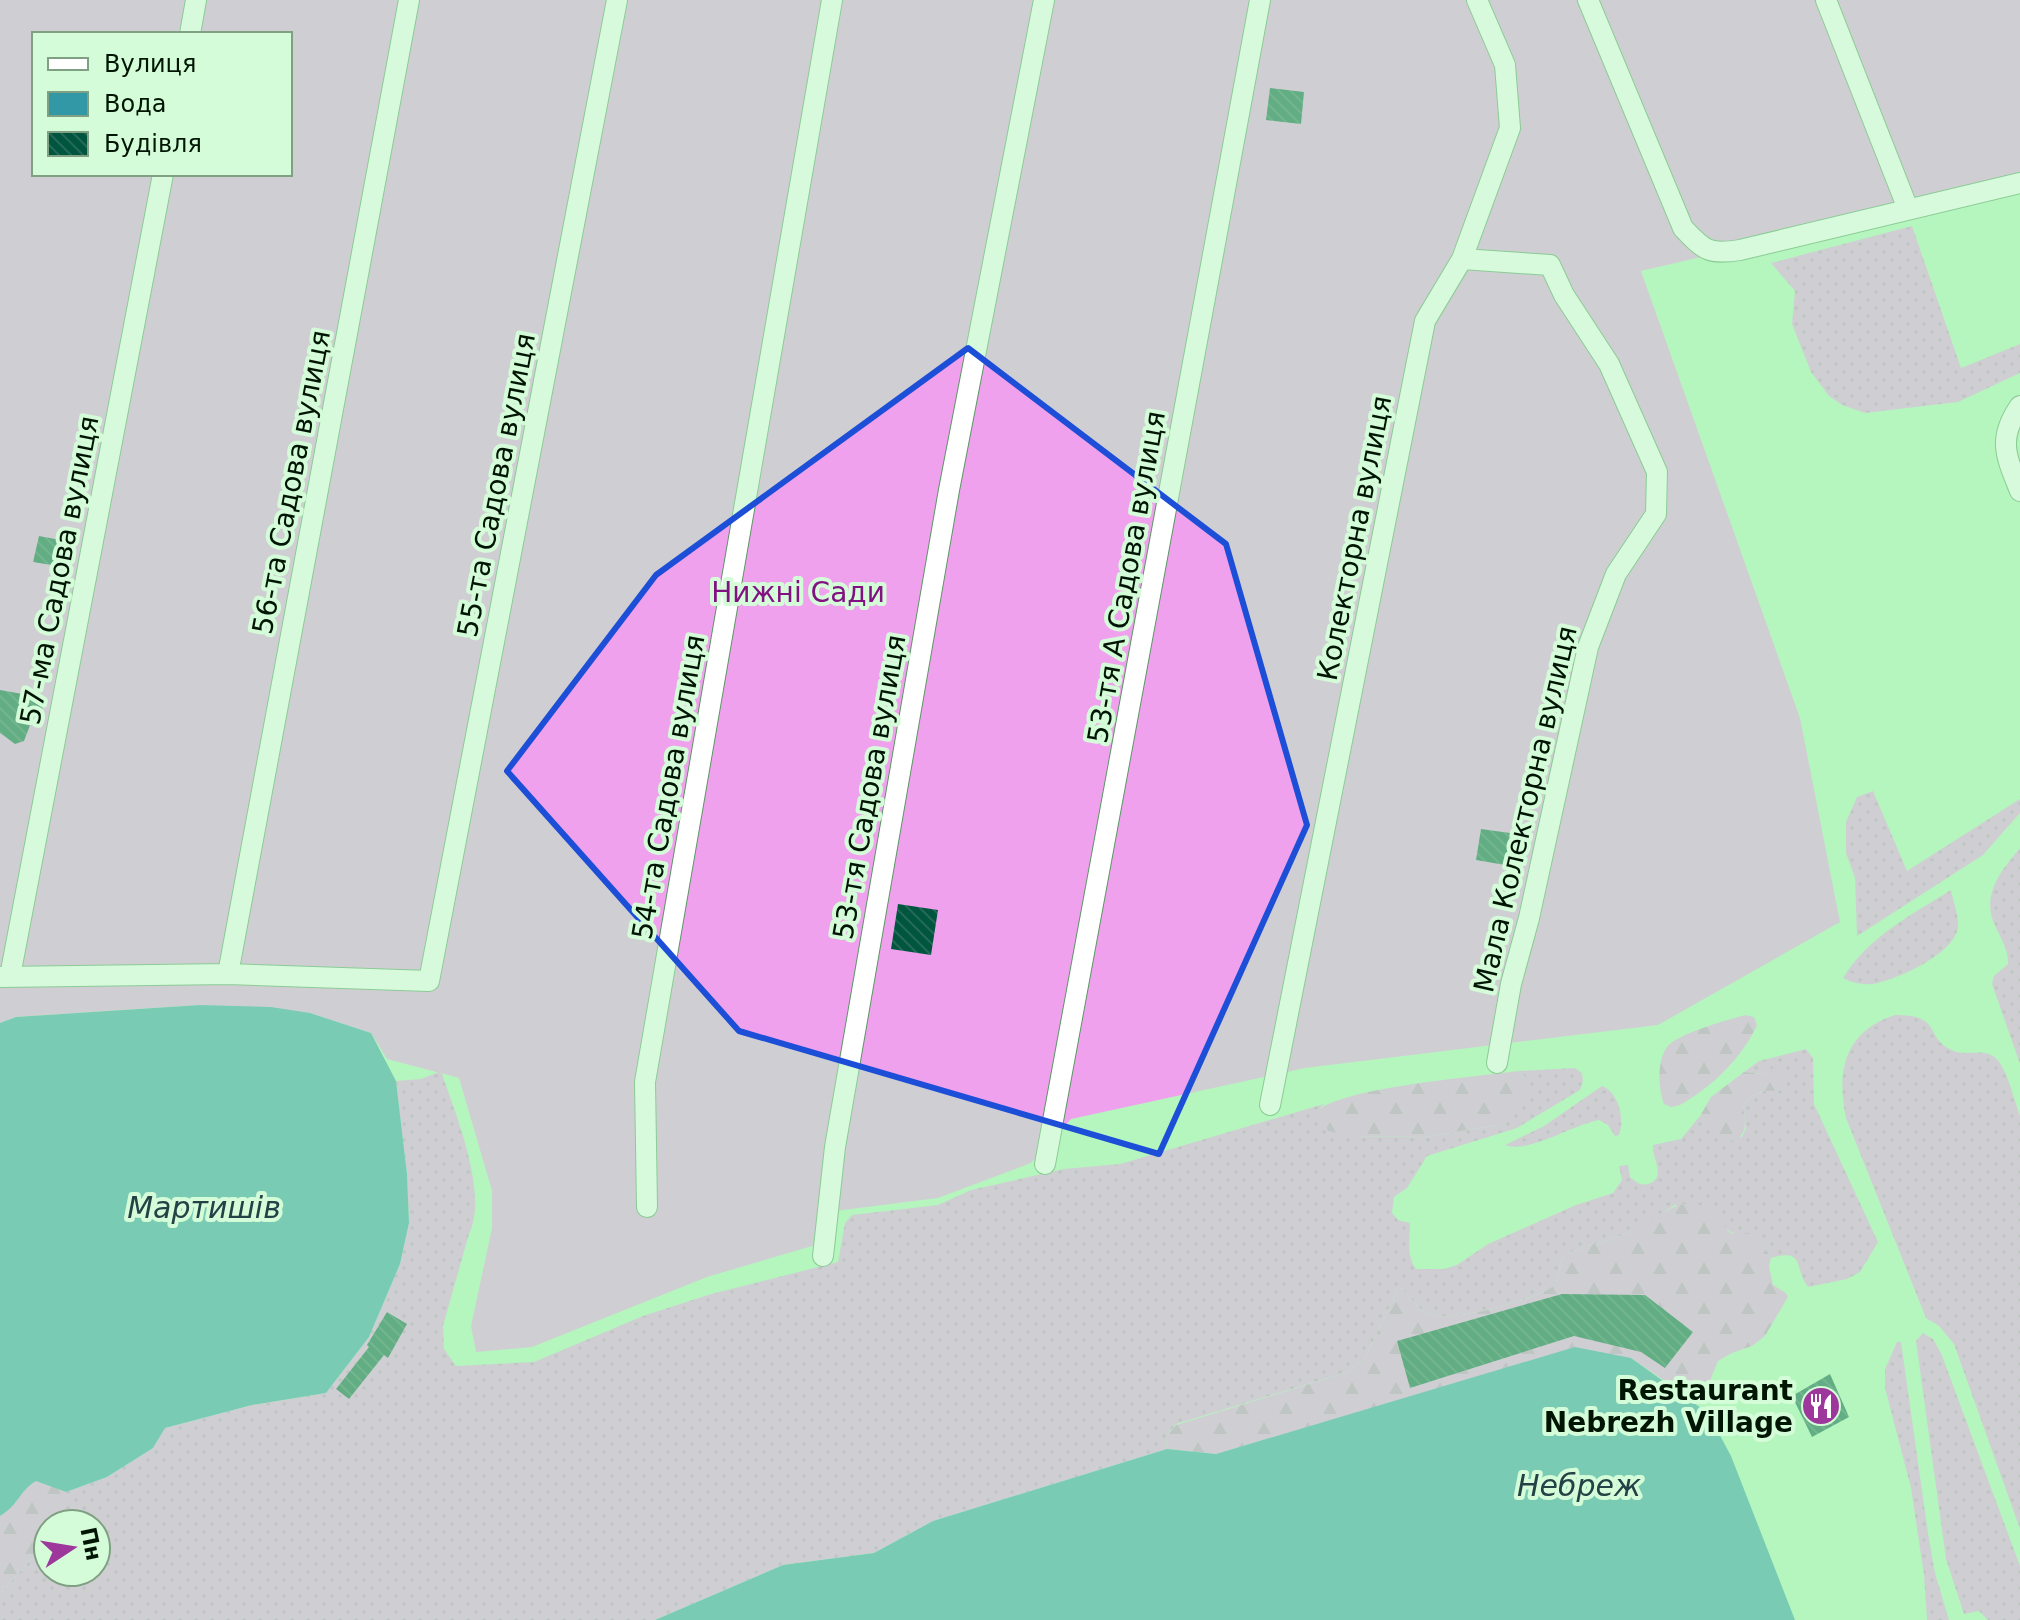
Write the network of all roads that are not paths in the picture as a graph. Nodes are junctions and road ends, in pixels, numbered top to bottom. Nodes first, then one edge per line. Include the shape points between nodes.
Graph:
1 (196, 0) edge
2 (409, 0) edge
3 (617, 0) edge
4 (832, 0) edge
5 (1044, 0) edge
6 (1260, 0) edge
7 (1477, 0) edge
8 (1588, 0) edge
9 (1826, 0) edge
10 (190, 32) edge
11 (163, 176) edge
12 (2020, 183) edge
13 (1908, 209) junction
14 (1462, 259) junction
15 (2020, 406) edge
16 (2020, 491) edge
17 (228, 974) junction
18 (5, 976) edge
19 (1497, 1063) dead end
20 (1270, 1105) dead end
21 (1045, 1164) dead end
22 (647, 1207) dead end
23 (823, 1256) dead end

1 - 10 street
2 - 17 street, 56-та Садова вулиця
3 - 17 street, 55-та Садова вулиця via 429,981
4 - 22 street, 54-та Садова вулиця via 645,1082
5 - 23 street, 53-тя Садова вулиця via 946,505 835,1147
6 - 21 street, 53-тя А Садова вулиця
7 - 14 street, Колекторна вулиця via 1505,65 1510,128
8 - 13 street via 1683,228 1707,251 1719,253
9 - 13 street
11 - 18 street, 57-ма Садова вулиця
12 - 13 street
14 - 19 street, Мала Колекторна вулиця via 1550,265 1609,364 1657,472 1656,514 1616,574 1588,647
14 - 20 street, Колекторна вулиця via 1425,321
15 - 16 street via 2004,441
17 - 18 street

